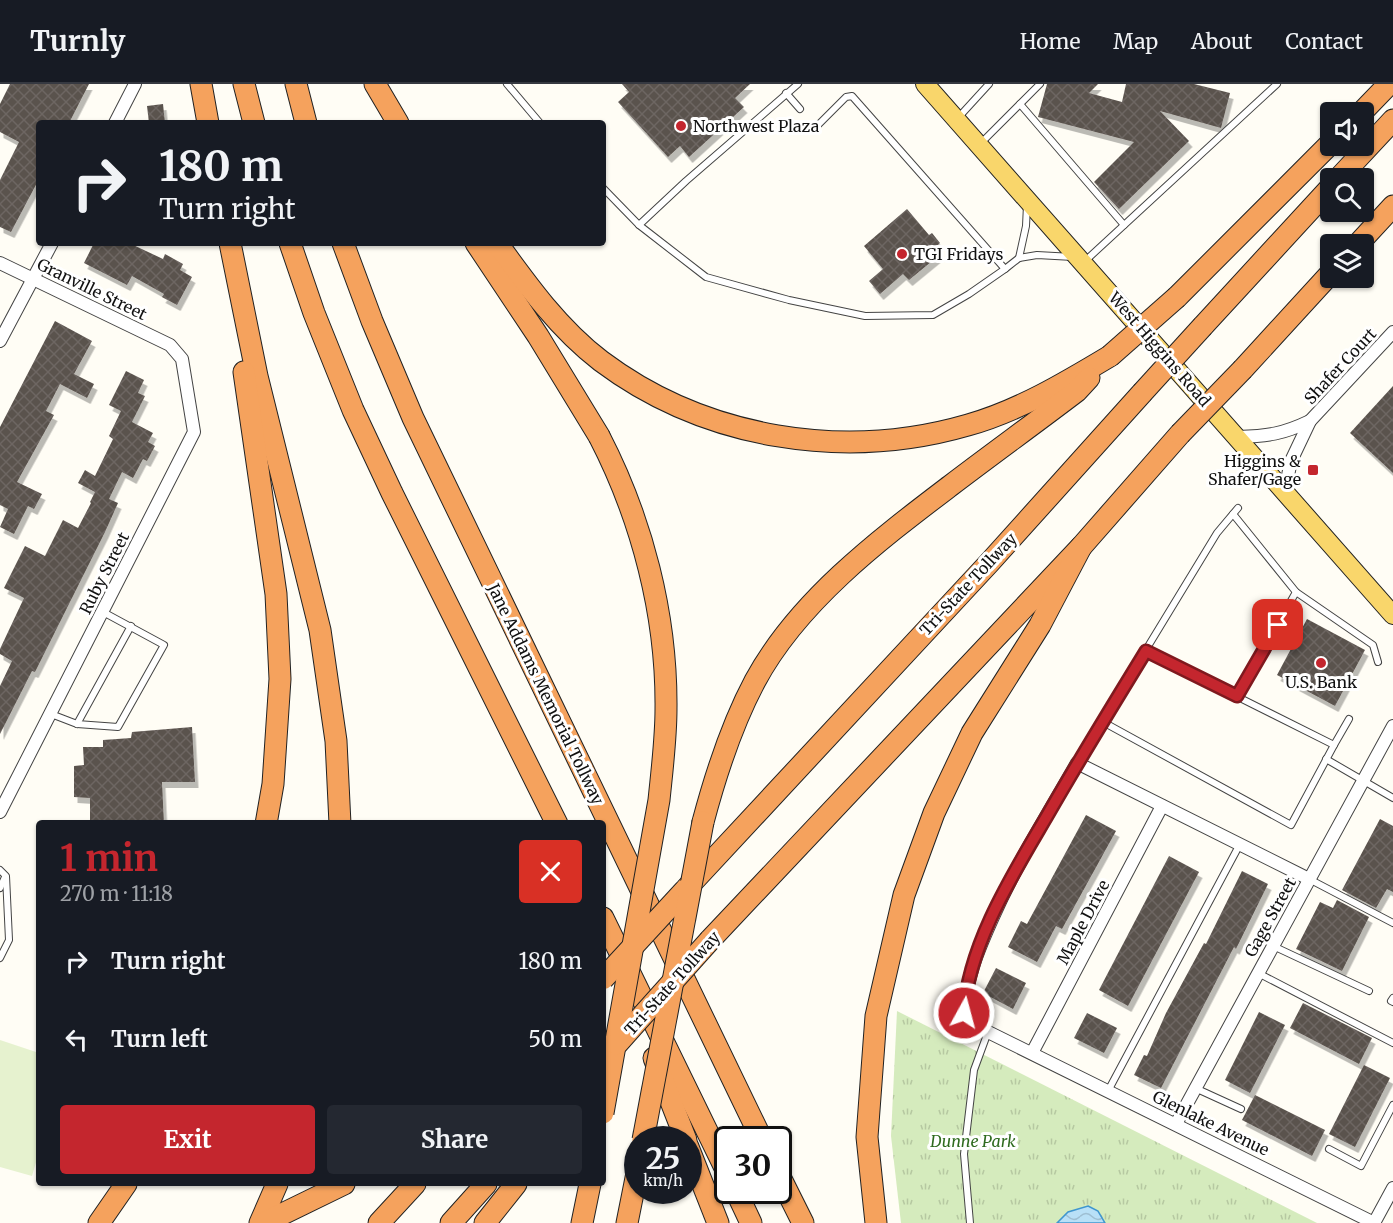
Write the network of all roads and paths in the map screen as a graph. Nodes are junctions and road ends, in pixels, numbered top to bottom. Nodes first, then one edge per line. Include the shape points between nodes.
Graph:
1 (135, 84) edge
2 (201, 84) edge
3 (244, 84) edge
4 (296, 84) edge
5 (375, 84) edge
6 (507, 84) edge
7 (798, 84) edge
8 (925, 84) edge
9 (989, 84) edge
10 (1040, 84) edge
11 (1277, 84) edge
12 (1389, 84) edge
13 (786, 93) junction
14 (1372, 102) edge
15 (1020, 104) junction
16 (800, 109) dead end
17 (397, 119) edge
18 (117, 120) edge
19 (207, 120) edge
20 (253, 120) edge
21 (305, 120) edge
22 (537, 120) edge
23 (957, 120) junction
24 (1393, 120) edge
25 (817, 126) dead end
26 (979, 145) junction
27 (1320, 154) edge
28 (1348, 168) edge
29 (606, 191) edge
30 (1027, 199) junction
31 (1320, 199) edge
32 (1393, 206) edge
33 (639, 225) junction
34 (1124, 225) junction
35 (1367, 234) edge
36 (50, 246) edge
37 (231, 246) edge
38 (291, 246) edge
39 (344, 246) edge
40 (478, 246) edge
41 (499, 246) edge
42 (1019, 258) junction
43 (1081, 260) junction
44 (0, 263) edge
45 (1005, 269) junction
46 (33, 279) junction
47 (1320, 285) edge
48 (245, 324) junction
49 (1393, 332) edge
50 (0, 341) edge
51 (170, 345) joint
52 (1110, 356) junction
53 (1310, 421) junction
54 (1238, 437) junction
55 (1285, 490) junction
56 (1238, 508) dead end
57 (1233, 514) junction
58 (1081, 547) junction
59 (1296, 592) junction
60 (103, 612) junction
61 (1393, 615) edge
62 (131, 626) junction
63 (1146, 651) junction
64 (1378, 662) dead end
65 (1237, 696) junction
66 (51, 714) junction
67 (1349, 719) dead end
68 (1103, 722) junction
69 (78, 724) junction
70 (1393, 726) edge
71 (1334, 745) junction
72 (1326, 759) junction
73 (1077, 763) junction
74 (1362, 782) junction
75 (3, 797) edge
76 (1393, 798) edge
77 (1162, 806) junction
78 (0, 812) edge
79 (267, 820) edge
80 (340, 820) edge
81 (555, 820) edge
82 (1240, 844) junction
83 (0, 870) edge
84 (6, 876) junction
85 (1309, 879) junction
86 (0, 888) edge
87 (1393, 923) edge
88 (606, 924) edge
89 (1272, 946) junction
90 (0, 958) edge
91 (1258, 973) junction
92 (606, 976) edge
93 (1369, 991) dead end
94 (641, 996) junction
95 (988, 1032) junction
96 (1393, 1043) edge
97 (610, 1052) edge
98 (1032, 1053) junction
99 (1195, 1088) junction
100 (1108, 1091) junction
101 (606, 1096) edge
102 (1241, 1109) dead end
103 (1392, 1110) edge
104 (1176, 1124) junction
105 (646, 1126) edge
106 (680, 1126) edge
107 (755, 1126) edge
108 (714, 1145) edge
109 (1329, 1149) dead end
110 (702, 1183) edge
111 (125, 1186) edge
112 (276, 1186) edge
113 (340, 1186) edge
114 (413, 1186) edge
115 (484, 1186) edge
116 (514, 1186) edge
117 (590, 1186) edge
118 (1393, 1188) edge
119 (792, 1201) edge
120 (631, 1204) edge
121 (742, 1204) edge
122 (99, 1223) edge
123 (262, 1223) edge
124 (379, 1223) edge
125 (450, 1223) edge
126 (485, 1223) edge
127 (582, 1223) edge
128 (627, 1223) edge
129 (718, 1223) edge
130 (752, 1223) edge
131 (803, 1223) edge
132 (876, 1223) edge
133 (970, 1223) edge
134 (1374, 1223) edge

1 - 18 street
2 - 19 highway
3 - 20 highway
4 - 21 highway
5 - 17 highway
6 - 22 lane
7 - 13 lane
8 - 23 main road, West Higgins Road
9 - 23 lane
10 - 15 lane
11 - 34 lane
12 - 14 highway
13 - 16 lane
13 - 33 lane
15 - 26 lane
15 - 34 lane
23 - 26 main road, West Higgins Road
24 - 28 highway
25 - 45 lane via 846,97 852,96
26 - 30 main road, West Higgins Road
27 - 52 highway, bridge via 1177,297
29 - 33 lane
30 - 42 lane
30 - 43 main road, West Higgins Road
31 - 92 highway, Tri-State Tollway, bridge
32 - 35 highway
33 - 45 lane via 706,277 865,316 933,315
34 - 43 lane
36 - 46 street
37 - 48 highway
38 - 81 highway via 336,367 392,493
39 - 107 highway, Jane Addams Memorial Tollway via 413,418
40 - 101 highway, bridge via 599,436 642,540 657,604 666,709 659,800
41 - 52 highway via 536,298 601,361 690,411 777,436 822,442 873,442 958,428 1024,403
42 - 43 lane via 1037,255
42 - 45 lane
43 - 54 main road, West Higgins Road
44 - 46 street, Granville Street
46 - 50 street
46 - 51 street, Granville Street
47 - 58 highway, Tri-State Tollway, bridge via 1179,434
48 - 79 highway via 244,376 276,594 280,679
48 - 80 highway via 320,630 336,741
49 - 53 street, Shafer Court
51 - 60 street, Ruby Street via 182,359 194,432
52 - 105 highway, bridge via 1077,391 902,522 841,574 783,639 755,680 717,770 704,822
53 - 54 street, Shafer Court via 1270,436
53 - 55 street, Shafer Court via 1291,461
54 - 55 main road, West Higgins Road
55 - 61 main road, West Higgins Road
56 - 57 lane
57 - 59 lane
57 - 63 lane via 1217,533
58 - 97 highway, Tri-State Tollway, bridge via 710,940
58 - 132 highway via 1040,625 972,733 934,813 904,895 876,1016 867,1137
59 - 64 lane via 1373,645
59 - 65 lane
60 - 62 lane
60 - 66 street, Ruby Street
62 - 69 lane
62 - 69 lane via 164,645 118,727
63 - 65 lane
63 - 68 lane
65 - 71 lane
66 - 69 lane
66 - 75 street, Ruby Street
67 - 71 lane
68 - 72 lane via 1291,825
68 - 73 lane
70 - 74 street, Gage Street
71 - 72 lane
72 - 74 lane
73 - 77 street
73 - 95 street, Glenlake Avenue via 1010,878 976,955 964,1013
74 - 76 lane
74 - 85 street, Gage Street
75 - 78 street, Ruby Street
77 - 82 street
77 - 98 street, Maple Drive
82 - 85 street
82 - 100 lane
83 - 84 lane
84 - 86 lane
84 - 90 lane via 9,940
85 - 87 lane
85 - 89 street, Gage Street
88 - 94 highway
89 - 91 street, Gage Street
89 - 93 lane
91 - 96 lane
91 - 99 street, Gage Street
94 - 106 highway via 649,1046
94 - 108 highway
95 - 98 street, Glenlake Avenue
95 - 133 lane via 974,1070 964,1154
98 - 100 street, Glenlake Avenue
99 - 102 lane
99 - 104 street, Gage Street
100 - 104 street, Glenlake Avenue
103 - 109 lane via 1361,1166
104 - 134 street, Glenlake Avenue
110 - 129 highway
111 - 122 highway
112 - 123 highway
113 - 123 highway
114 - 124 highway
115 - 125 highway
116 - 126 highway
117 - 127 highway
118 - 134 street
119 - 131 highway
120 - 128 highway
121 - 130 highway

